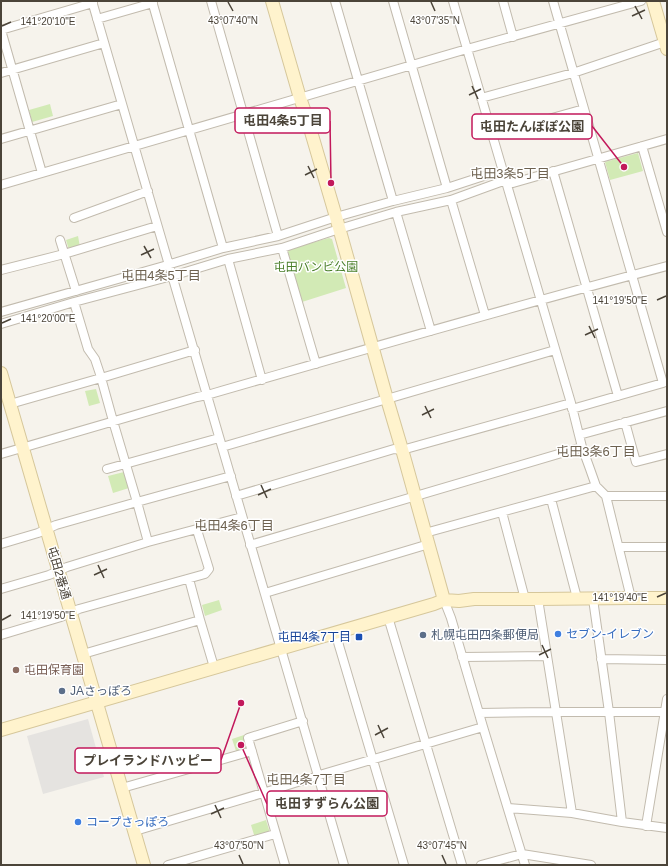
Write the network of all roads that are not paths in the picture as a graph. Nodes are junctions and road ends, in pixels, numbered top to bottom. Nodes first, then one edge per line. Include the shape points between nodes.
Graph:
1 (211, 1) edge
2 (272, 1) edge
3 (335, 1) edge
4 (393, 1) edge
5 (453, 1) edge
6 (503, 1) edge
7 (552, 1) edge
8 (641, 1) edge
9 (653, 1) edge
10 (93, 2) edge
11 (153, 2) edge
12 (98, 19) junction
13 (559, 24) junction
14 (664, 29) edge
15 (1, 30) edge
16 (513, 37) junction
17 (104, 43) junction
18 (666, 45) edge
19 (467, 49) junction
20 (412, 65) junction
21 (12, 70) junction
22 (573, 72) junction
23 (1, 73) edge
24 (358, 81) junction
25 (300, 98) junction
26 (481, 98) junction
27 (122, 104) junction
28 (584, 110) junction
29 (244, 115) junction
30 (190, 130) junction
31 (30, 131) junction
32 (492, 135) junction
33 (1, 139) edge
34 (667, 139) edge
35 (135, 146) junction
36 (642, 146) junction
37 (598, 159) junction
38 (553, 171) junction
39 (42, 172) junction
40 (506, 180) junction
41 (1, 185) edge
42 (447, 188) junction
43 (148, 191) junction
44 (451, 200) junction
45 (393, 201) junction
46 (396, 212) junction
47 (74, 218) dead end
48 (338, 223) junction
49 (158, 226) junction
50 (667, 232) edge
51 (278, 236) junction
52 (60, 240) dead end
53 (223, 248) junction
54 (282, 248) junction
55 (64, 254) junction
56 (228, 259) junction
57 (169, 264) junction
58 (667, 266) edge
59 (1, 270) edge
60 (632, 275) junction
61 (172, 276) junction
62 (587, 287) junction
63 (76, 291) junction
64 (540, 300) junction
65 (74, 302) junction
66 (1, 312) edge
67 (485, 315) junction
68 (1, 324) edge
69 (431, 331) junction
70 (372, 348) junction
71 (194, 350) junction
72 (555, 350) junction
73 (316, 364) junction
74 (1, 373) edge
75 (101, 378) junction
76 (262, 380) junction
77 (207, 395) junction
78 (618, 396) junction
79 (387, 399) junction
80 (10, 404) junction
81 (572, 406) junction
82 (667, 411) edge
83 (113, 421) junction
84 (625, 422) junction
85 (579, 435) junction
86 (219, 438) junction
87 (22, 447) junction
88 (222, 447) junction
89 (582, 447) junction
90 (402, 450) junction
91 (1, 454) edge
92 (667, 454) edge
93 (126, 464) junction
94 (107, 469) dead end
95 (230, 476) junction
96 (596, 486) junction
97 (236, 496) junction
98 (415, 496) junction
99 (606, 496) junction
100 (667, 496) edge
101 (551, 499) junction
102 (137, 502) junction
103 (502, 512) junction
104 (242, 517) junction
105 (46, 530) junction
106 (197, 530) junction
107 (427, 538) junction
108 (148, 542) junction
109 (1, 544) edge
110 (250, 545) junction
111 (619, 547) junction
112 (667, 547) edge
113 (58, 570) junction
114 (189, 578) junction
115 (1, 589) edge
116 (265, 593) junction
117 (577, 598) junction
118 (631, 598) junction
119 (667, 598) edge
120 (525, 599) junction
121 (538, 599) junction
122 (593, 599) junction
123 (444, 600) junction
124 (71, 613) junction
125 (388, 617) junction
126 (200, 620) junction
127 (335, 632) junction
128 (1, 635) edge
129 (281, 648) junction
130 (83, 654) junction
131 (547, 656) junction
132 (462, 657) junction
133 (600, 659) junction
134 (667, 660) edge
135 (214, 667) junction
136 (667, 699) edge
137 (97, 702) junction
138 (555, 712) junction
139 (609, 712) junction
140 (666, 712) edge
141 (479, 713) junction
142 (303, 721) junction
143 (483, 727) junction
144 (1, 730) edge
145 (426, 744) junction
146 (252, 751) junction
147 (373, 759) junction
148 (318, 775) junction
149 (122, 788) junction
150 (263, 793) junction
151 (508, 808) junction
152 (572, 813) junction
153 (622, 822) junction
154 (646, 826) junction
155 (667, 828) edge
156 (134, 831) junction
157 (275, 834) junction
158 (522, 854) junction
159 (144, 865) edge
160 (168, 865) edge
161 (285, 865) edge
162 (344, 865) edge
163 (404, 865) edge
164 (462, 865) edge
165 (481, 865) edge
166 (525, 865) edge
167 (587, 865) edge

1 - 29 street
2 - 25 street
3 - 24 street
4 - 20 street
5 - 19 street
6 - 16 street
7 - 13 street
8 - 13 street
9 - 14 street
10 - 12 street
10 - 15 street
11 - 12 street
11 - 30 street
12 - 17 street
13 - 16 street
13 - 22 street
14 - 18 street
15 - 21 street
16 - 19 street
17 - 21 street
17 - 27 street
18 - 22 street
19 - 20 street
19 - 26 street
20 - 24 street
20 - 42 street
21 - 23 street
21 - 31 street
22 - 26 street
22 - 28 street
24 - 25 street
24 - 45 street
25 - 29 street
25 - 48 street
26 - 32 street
27 - 31 street
27 - 35 street
28 - 32 street
28 - 37 street
29 - 30 street
29 - 51 street
30 - 35 street
30 - 53 street
31 - 33 street
31 - 39 street
32 - 40 street
34 - 36 street
35 - 39 street
35 - 43 street
36 - 37 street
36 - 50 street
37 - 38 street
37 - 60 street
38 - 40 street via 513,183
38 - 62 street
39 - 41 street
40 - 42 street via 496,172
40 - 44 street
40 - 64 street
42 - 45 street
43 - 47 street
43 - 49 street
44 - 46 street
44 - 67 street
45 - 48 street
46 - 48 street
46 - 69 street
48 - 51 street
48 - 54 street
48 - 70 street
49 - 55 street
49 - 57 street
51 - 53 street
52 - 55 street
53 - 57 street
54 - 56 street
54 - 73 street
55 - 59 street
55 - 63 street
56 - 61 street
56 - 76 street
57 - 61 street
57 - 63 street
58 - 60 street
60 - 62 street
60 - 78 street via 663,383
61 - 65 street
61 - 71 street
62 - 64 street
62 - 78 street
63 - 66 street
64 - 67 street
64 - 72 street
65 - 68 street
65 - 75 street via 88,349 95,359
67 - 69 street
69 - 70 street
70 - 73 street
70 - 79 street
71 - 75 street
71 - 77 street
72 - 79 street
72 - 81 street
73 - 76 street
74 - 80 street, 屯田2番通
75 - 80 street
75 - 83 street
76 - 77 street
77 - 83 street
77 - 86 street
78 - 81 street
79 - 88 street
79 - 90 street
80 - 87 street, 屯田2番通
81 - 85 street
81 - 90 street
82 - 84 street
83 - 87 street
83 - 93 street
84 - 85 street
84 - 92 street via 636,462
85 - 89 street
86 - 88 street
86 - 93 street
87 - 91 street
87 - 105 street, 屯田2番通
88 - 95 street
89 - 96 street
89 - 98 street
90 - 97 street via 394,449
90 - 98 street
93 - 94 street
93 - 102 street
95 - 97 street
95 - 102 street
96 - 99 street
96 - 101 street
97 - 104 street
98 - 107 street
98 - 110 street
99 - 100 street
99 - 111 street
101 - 103 street
101 - 117 street
102 - 105 street
102 - 108 street
103 - 107 street
103 - 120 street
104 - 106 street
104 - 110 street
105 - 109 street
105 - 113 street, 屯田2番通
106 - 108 street
106 - 114 street via 209,569 204,574
107 - 116 street
107 - 123 street
108 - 113 street
110 - 116 street
111 - 112 street
111 - 118 street
113 - 115 street
113 - 124 street, 屯田2番通
114 - 124 street
114 - 126 street
116 - 129 street
117 - 121 street
117 - 122 street
118 - 119 street
118 - 122 street
120 - 121 street
120 - 123 street
121 - 131 street
122 - 133 street
123 - 125 street
123 - 132 street
124 - 128 street
124 - 130 street, 屯田2番通
125 - 127 street
125 - 145 street
126 - 130 street
126 - 135 street
127 - 129 street
127 - 147 street
129 - 135 street
129 - 142 street
130 - 137 street, 屯田2番通
131 - 132 street
131 - 138 street
132 - 141 street
133 - 134 street
133 - 139 street
135 - 137 street
136 - 140 street
137 - 144 street
137 - 149 street, 屯田2番通
138 - 139 street
138 - 141 street
138 - 152 street
139 - 140 street
139 - 153 street
140 - 154 street
141 - 143 street
142 - 146 street via 248,738
142 - 148 street
143 - 145 street
143 - 151 street
145 - 147 street
145 - 164 street
146 - 149 street
146 - 150 street
147 - 148 street
147 - 163 street
148 - 150 street
148 - 162 street
149 - 156 street, 屯田2番通
150 - 156 street
150 - 157 street
151 - 152 street
151 - 158 street
152 - 153 street
153 - 154 street
154 - 155 street
156 - 159 street, 屯田2番通
157 - 160 street
157 - 161 street
158 - 165 street
158 - 166 street
158 - 167 street

